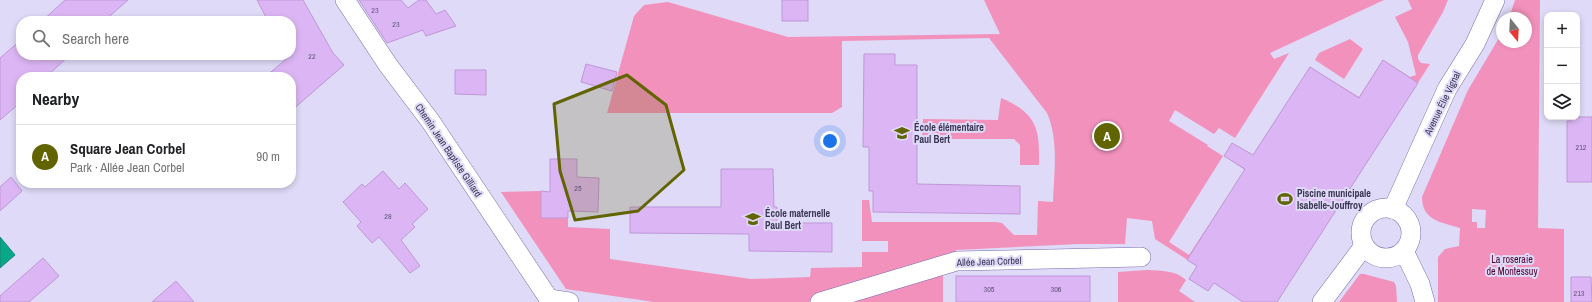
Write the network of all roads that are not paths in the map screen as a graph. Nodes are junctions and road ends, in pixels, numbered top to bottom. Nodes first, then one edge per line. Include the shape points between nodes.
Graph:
1 (345, 0) edge
2 (1496, 0) edge
3 (1393, 209) junction
4 (1364, 246) junction
5 (1404, 251) junction
6 (1141, 257) dead end
7 (550, 301) edge
8 (569, 302) edge
9 (820, 302) edge
10 (1322, 302) edge
11 (1425, 302) edge

1 - 7 street, Chemin Jean Baptiste Gilliard via 431,122
2 - 3 street, Avenue Élie Vignal via 1475,44 1447,89
3 - 4 street via 1378,210 1366,219 1361,232
3 - 5 street via 1406,219 1410,226 1410,240
4 - 5 street via 1369,252 1382,258 1390,258
4 - 10 street
5 - 11 street via 1420,284
6 - 9 street, Allée Jean Corbel via 956,261
7 - 8 street

